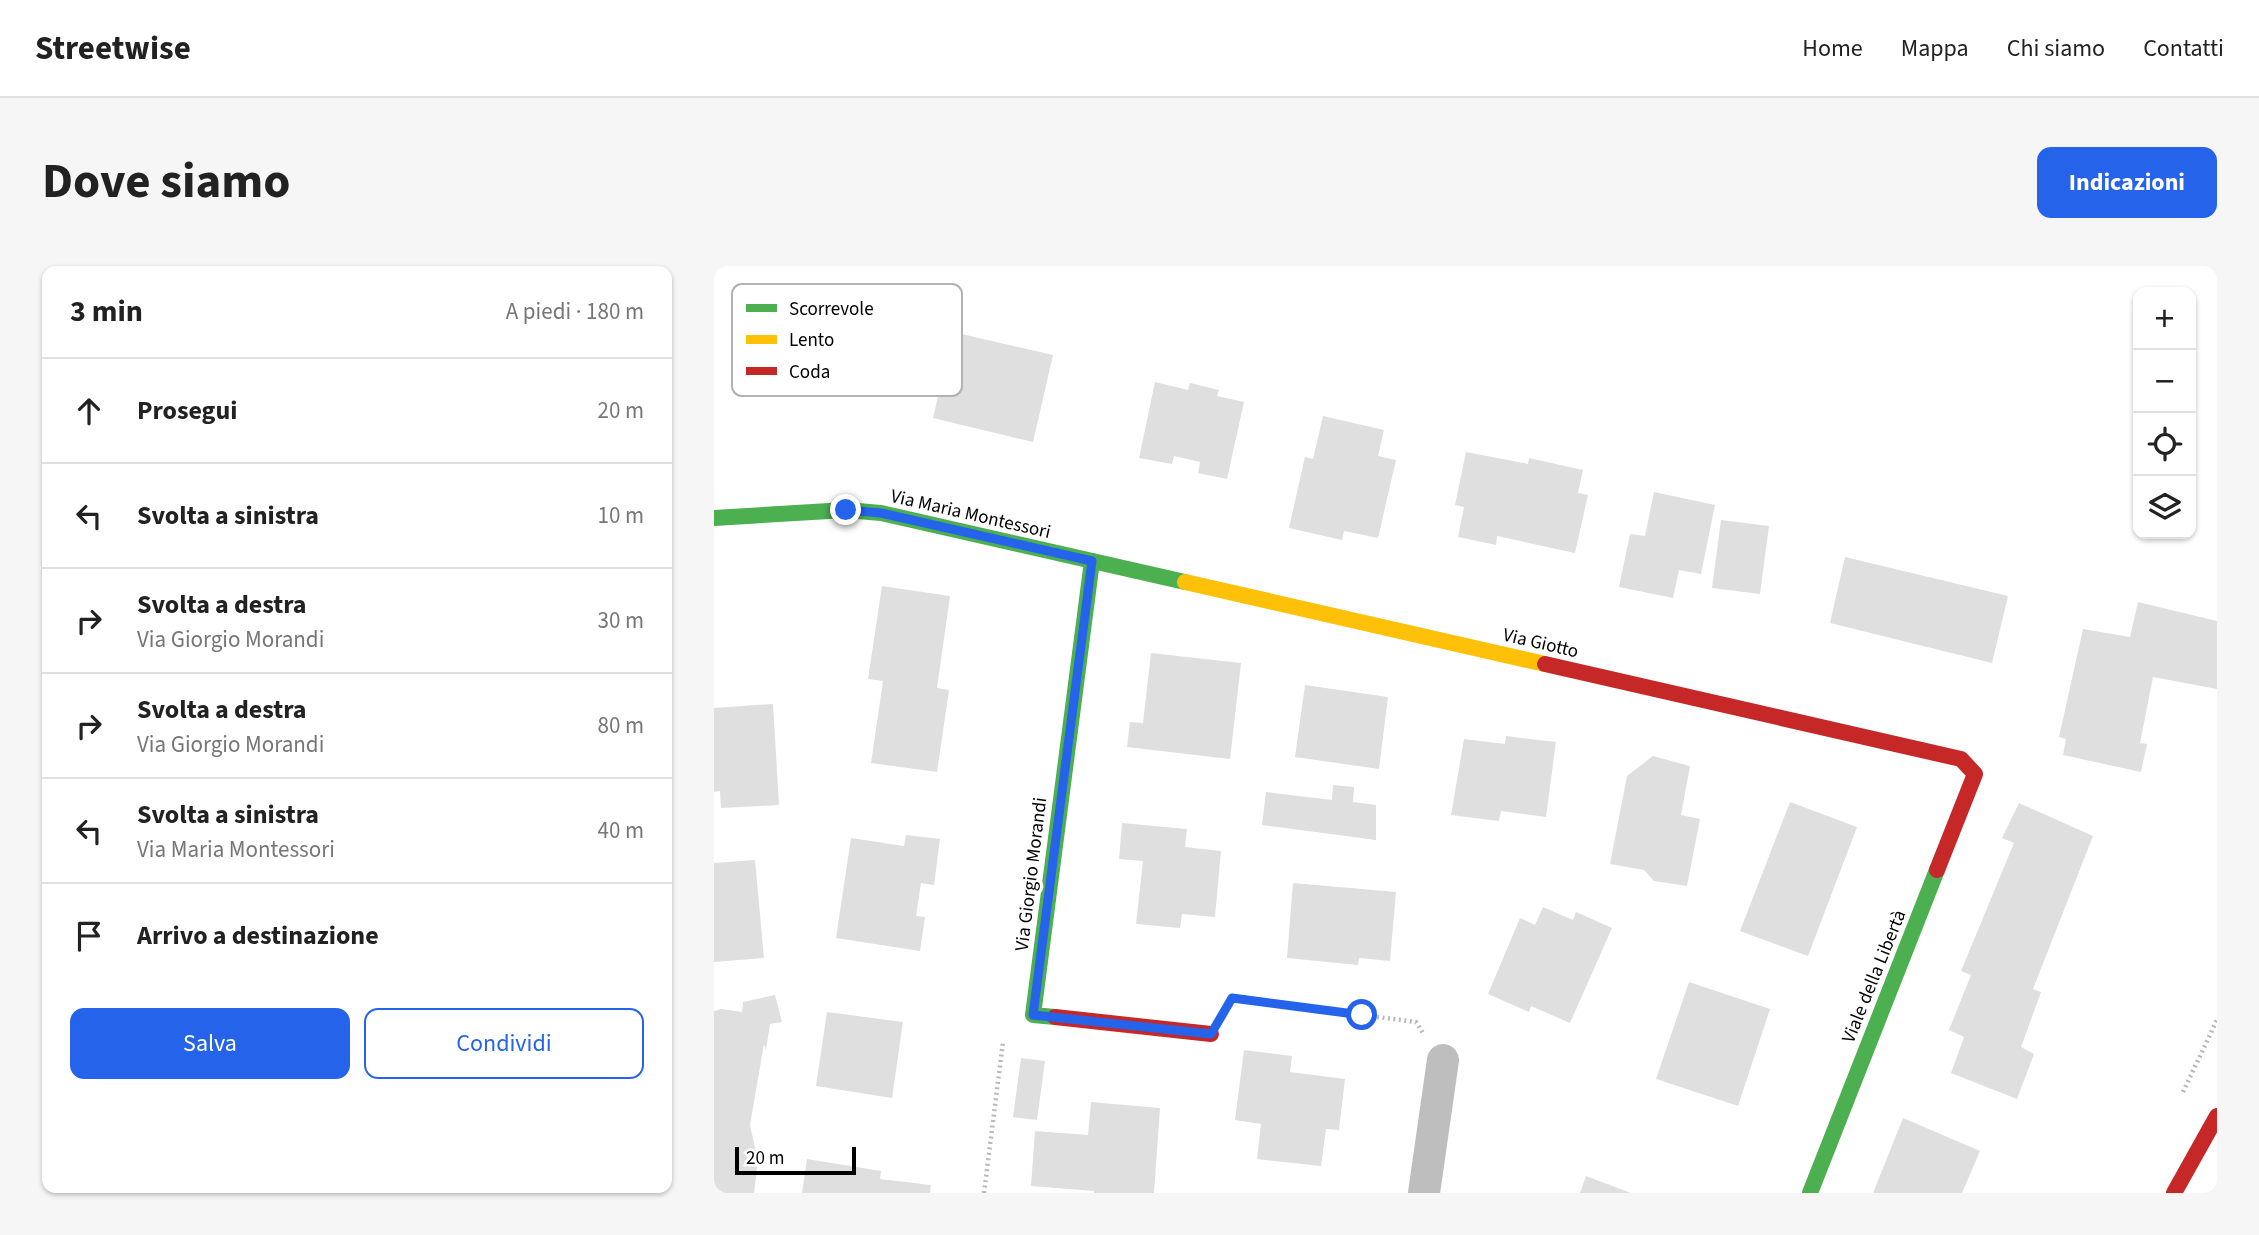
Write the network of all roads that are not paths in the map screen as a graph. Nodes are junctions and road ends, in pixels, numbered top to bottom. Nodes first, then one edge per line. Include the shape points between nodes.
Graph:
1 (714, 519) edge
2 (1092, 561) junction
3 (1975, 774) joint
4 (1211, 1034) road end
5 (1443, 1060) road end
6 (2217, 1116) edge
7 (1424, 1193) edge
8 (1810, 1193) edge
9 (2174, 1193) edge

1 - 2 street, Via Maria Montessori via 846,510 881,513
2 - 3 street, Via Giotto via 1961,759
2 - 4 street, Via Giorgio Morandi via 1033,1015
3 - 8 street, Viale della Libertà
5 - 7 street
6 - 9 street

